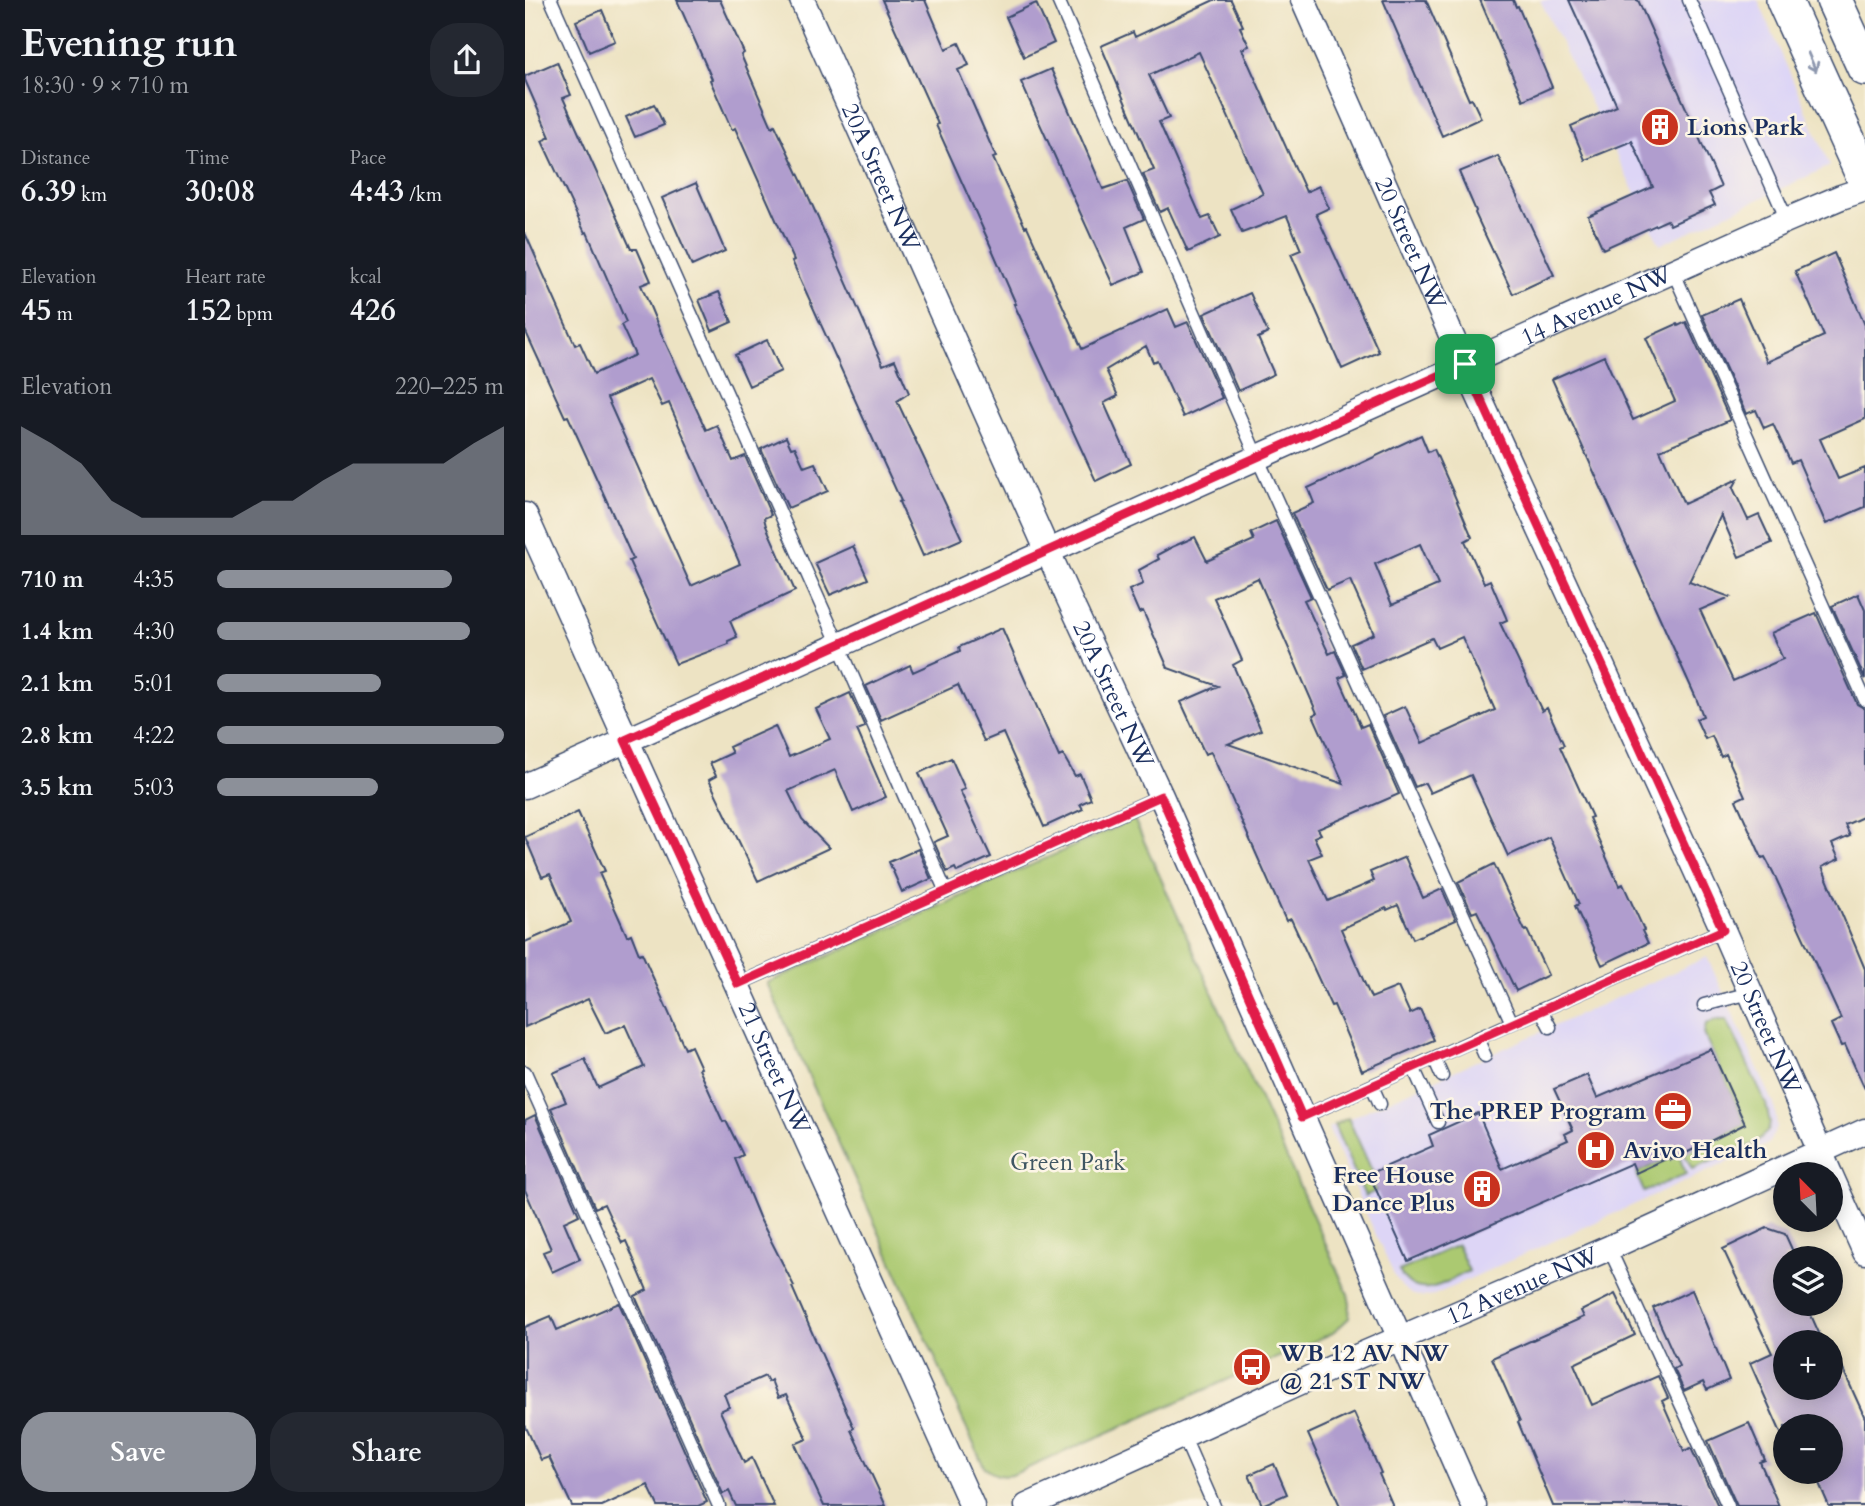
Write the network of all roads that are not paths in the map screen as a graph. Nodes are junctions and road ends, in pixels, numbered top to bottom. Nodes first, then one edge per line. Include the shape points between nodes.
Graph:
1 (551, 0) edge
2 (801, 0) edge
3 (1058, 0) edge
4 (1303, 0) edge
5 (1689, 0) edge
6 (1784, 0) edge
7 (1834, 0) edge
8 (1865, 68) edge
9 (1865, 179) edge
10 (1865, 189) edge
11 (1787, 220) junction
12 (1672, 271) junction
13 (1465, 364) junction
14 (1257, 457) junction
15 (525, 515) edge
16 (1048, 551) junction
17 (839, 645) junction
18 (1865, 700) edge
19 (625, 740) junction
20 (525, 786) edge
21 (1161, 796) junction
22 (946, 892) junction
23 (1723, 930) junction
24 (738, 984) junction
25 (1750, 993) junction
26 (1704, 1006) dead end
27 (1541, 1010) junction
28 (1512, 1023) junction
29 (1550, 1027) dead end
30 (1477, 1038) junction
31 (1485, 1056) dead end
32 (1433, 1058) junction
33 (1413, 1067) junction
34 (525, 1072) edge
35 (1442, 1076) dead end
36 (1371, 1086) junction
37 (1380, 1104) dead end
38 (1302, 1117) junction
39 (1438, 1122) dead end
40 (1865, 1131) edge
41 (1820, 1151) junction
42 (1825, 1162) edge
43 (1843, 1204) edge
44 (1609, 1248) junction
45 (1865, 1252) edge
46 (1399, 1338) junction
47 (1183, 1436) junction
48 (719, 1506) edge
49 (972, 1506) edge
50 (1027, 1506) edge
51 (1214, 1506) edge
52 (1474, 1506) edge
53 (1728, 1506) edge

1 - 17 lane
2 - 16 street, 20A Street NW
3 - 14 lane
4 - 13 street, 20 Street NW
5 - 11 lane
6 -> 9 street
7 - 8 street
10 - 11 street, 14 Avenue NW
11 - 12 street, 14 Avenue NW
12 - 13 street, 14 Avenue NW
12 - 18 lane
13 - 14 street, 14 Avenue NW
13 - 23 street, 20 Street NW
14 - 16 street, 14 Avenue NW
14 - 28 lane
15 - 19 street, 21 Street NW
16 - 17 street, 14 Avenue NW
16 - 21 street, 20A Street NW
17 - 19 street, 14 Avenue NW
17 - 22 lane
19 - 20 street, 14 Avenue NW
19 - 24 street, 21 Street NW
21 - 22 lane
21 - 38 street, 20A Street NW
22 - 24 lane
23 - 25 street, 20 Street NW
23 - 27 lane
24 - 49 street, 21 Street NW
25 - 26 lane
25 - 41 street, 20 Street NW
27 - 28 lane
27 - 29 lane
28 - 30 lane
30 - 31 lane
30 - 32 lane
32 - 33 lane
32 - 35 lane
33 - 36 lane
33 - 39 lane
34 - 48 lane
36 - 37 lane
36 - 38 lane
38 - 46 street, 20A Street NW
40 - 41 street, 12 Avenue NW
41 - 42 street, 20 Street NW
41 - 44 street, 12 Avenue NW
43 - 45 street, 20 Street NW
44 - 46 street, 12 Avenue NW
44 - 53 lane
46 - 47 street, 12 Avenue NW
46 - 52 street, 20A Street NW
47 - 50 street, 12 Avenue NW
47 - 51 lane

